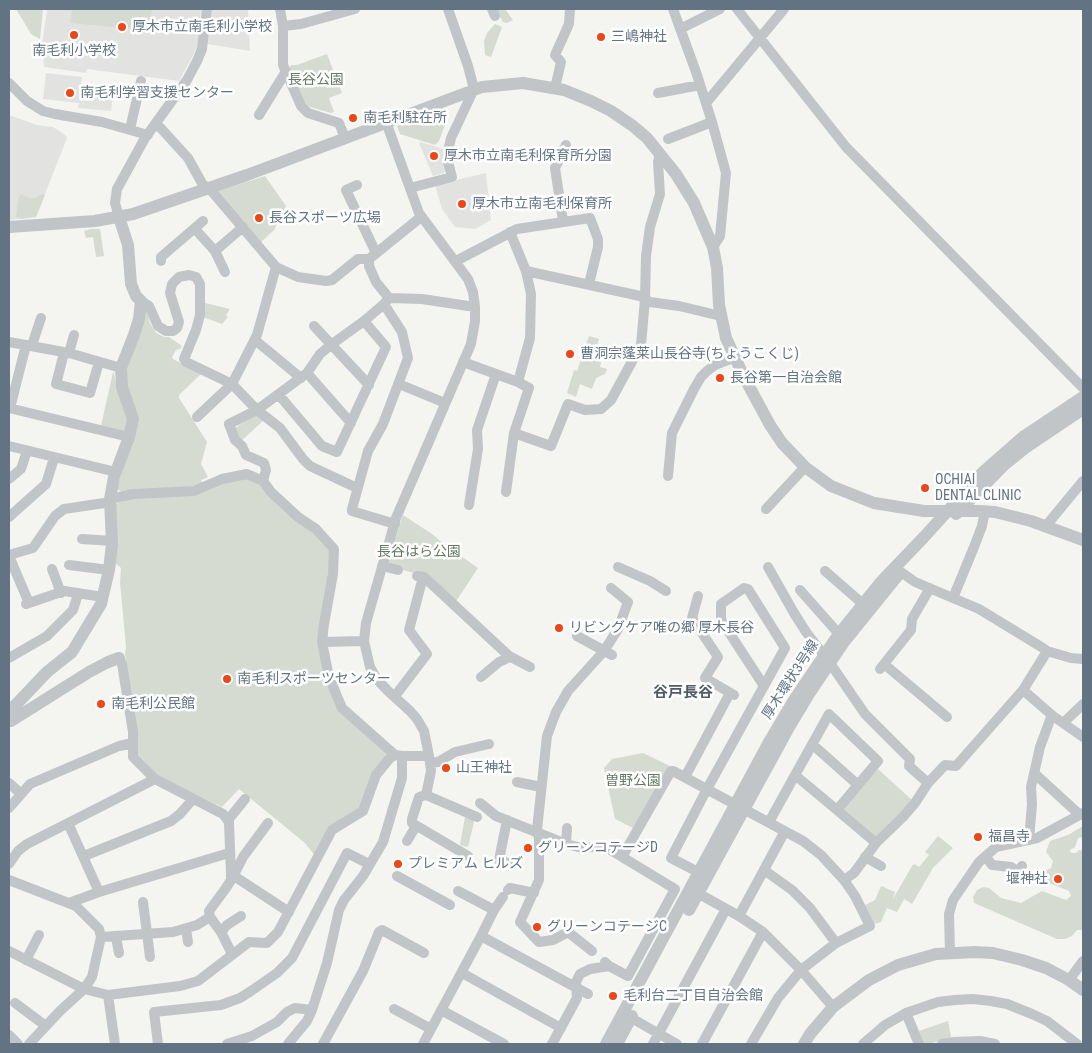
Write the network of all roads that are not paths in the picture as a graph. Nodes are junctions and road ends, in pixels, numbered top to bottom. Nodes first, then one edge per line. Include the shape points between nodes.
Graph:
1 (207, 9) edge
2 (280, 9) edge
3 (355, 9) edge
4 (448, 9) edge
5 (570, 9) edge
6 (673, 9) edge
7 (720, 9) edge
8 (737, 9) edge
9 (784, 9) edge
10 (283, 26) junction
11 (680, 29) junction
12 (760, 38) junction
13 (280, 77) junction
14 (141, 81) dead end
15 (9, 83) edge
16 (700, 85) junction
17 (555, 88) junction
18 (474, 90) junction
19 (658, 93) dead end
20 (706, 103) junction
21 (262, 110) dead end
22 (386, 122) junction
23 (712, 122) junction
24 (157, 124) junction
25 (130, 129) junction
26 (148, 135) junction
27 (345, 138) junction
28 (668, 139) dead end
29 (566, 151) dead end
30 (660, 153) junction
31 (357, 185) dead end
32 (209, 188) junction
33 (410, 188) junction
34 (119, 217) junction
35 (421, 217) junction
36 (203, 221) dead end
37 (563, 221) junction
38 (9, 227) edge
39 (243, 227) junction
40 (195, 229) junction
41 (510, 232) junction
42 (712, 247) junction
43 (215, 251) junction
44 (372, 256) junction
45 (161, 261) dead end
46 (456, 261) junction
47 (276, 267) junction
48 (526, 271) junction
49 (225, 272) dead end
50 (589, 284) junction
51 (645, 299) junction
52 (141, 301) junction
53 (387, 301) junction
54 (475, 307) junction
55 (721, 316) junction
56 (40, 318) dead end
57 (364, 321) junction
58 (314, 326) dead end
59 (74, 335) dead end
60 (255, 340) junction
61 (9, 342) edge
62 (332, 344) junction
63 (29, 345) junction
64 (67, 353) junction
65 (735, 357) junction
66 (99, 362) junction
67 (463, 362) junction
68 (121, 368) junction
69 (496, 374) junction
70 (14, 375) edge
71 (304, 376) junction
72 (518, 382) junction
73 (232, 384) junction
74 (399, 384) junction
75 (369, 385) junction
76 (1083, 388) edge
77 (279, 395) junction
78 (1083, 397) edge
79 (445, 403) junction
80 (10, 408) edge
81 (1083, 409) edge
82 (257, 410) junction
83 (197, 418) dead end
84 (351, 423) junction
85 (514, 433) junction
86 (130, 437) junction
87 (9, 446) edge
88 (27, 451) junction
89 (54, 458) junction
90 (806, 467) junction
91 (116, 472) junction
92 (668, 476) dead end
93 (9, 479) edge
94 (263, 481) junction
95 (1083, 481) edge
96 (357, 488) junction
97 (508, 488) dead end
98 (111, 500) junction
99 (472, 501) dead end
100 (766, 510) dead end
101 (953, 511) junction
102 (985, 511) junction
103 (9, 517) edge
104 (394, 524) junction
105 (1045, 528) junction
106 (82, 539) dead end
107 (1083, 540) edge
108 (112, 541) junction
109 (9, 555) edge
110 (69, 565) dead end
111 (382, 566) junction
112 (618, 567) dead end
113 (768, 567) dead end
114 (52, 568) dead end
115 (109, 570) junction
116 (398, 570) dead end
117 (825, 571) dead end
118 (901, 572) junction
119 (611, 588) dead end
120 (930, 588) junction
121 (800, 590) dead end
122 (666, 591) dead end
123 (61, 592) junction
124 (78, 594) junction
125 (698, 596) dead end
126 (103, 597) junction
127 (953, 598) junction
128 (863, 604) junction
129 (839, 634) junction
130 (578, 636) dead end
131 (364, 641) junction
132 (322, 642) junction
133 (1047, 651) junction
134 (608, 653) junction
135 (510, 657) junction
136 (9, 658) edge
137 (119, 658) joint
138 (827, 659) junction
139 (1083, 659) edge
140 (530, 667) dead end
141 (481, 677) dead end
142 (764, 686) junction
143 (1023, 690) junction
144 (395, 696) junction
145 (1083, 704) edge
146 (9, 712) edge
147 (1053, 716) junction
148 (947, 717) dead end
149 (9, 721) edge
150 (1063, 723) junction
151 (1083, 737) edge
152 (133, 743) junction
153 (489, 744) dead end
154 (812, 744) junction
155 (399, 756) junction
156 (430, 759) junction
157 (1034, 773) junction
158 (795, 775) junction
159 (685, 777) junction
160 (155, 780) junction
161 (516, 782) dead end
162 (9, 783) edge
163 (928, 783) junction
164 (858, 785) junction
165 (541, 787) junction
166 (707, 789) junction
167 (21, 794) junction
168 (426, 795) junction
169 (193, 799) junction
170 (245, 799) dead end
171 (480, 804) dead end
172 (740, 807) junction
173 (9, 808) edge
174 (837, 810) junction
175 (1082, 814) edge
176 (476, 817) dead end
177 (228, 820) junction
178 (507, 820) junction
179 (769, 822) junction
180 (68, 823) junction
181 (268, 823) dead end
182 (416, 826) junction
183 (567, 828) dead end
184 (785, 831) junction
185 (538, 832) junction
186 (1030, 840) junction
187 (407, 841) dead end
188 (876, 843) junction
189 (566, 844) junction
190 (229, 853) junction
191 (84, 856) junction
192 (468, 856) dead end
193 (622, 857) junction
194 (865, 857) junction
195 (986, 857) junction
196 (502, 863) dead end
197 (9, 864) edge
198 (369, 864) junction
199 (881, 866) dead end
200 (764, 870) junction
201 (1018, 871) dead end
202 (700, 873) junction
203 (233, 875) junction
204 (397, 876) dead end
205 (9, 880) edge
206 (844, 880) junction
207 (422, 890) junction
208 (458, 891) dead end
209 (99, 892) junction
210 (695, 892) junction
211 (534, 893) junction
212 (416, 900) dead end
213 (70, 903) junction
214 (450, 905) dead end
215 (146, 906) dead end
216 (726, 909) junction
217 (494, 910) junction
218 (290, 912) junction
219 (241, 916) dead end
220 (739, 916) junction
221 (210, 917) junction
222 (186, 929) junction
223 (173, 932) junction
224 (221, 932) junction
225 (763, 932) junction
226 (39, 935) dead end
227 (147, 935) junction
228 (481, 936) junction
229 (101, 937) junction
230 (116, 937) junction
231 (188, 942) dead end
232 (174, 943) dead end
233 (836, 943) junction
234 (9, 951) edge
235 (592, 951) dead end
236 (119, 953) dead end
237 (424, 953) dead end
238 (950, 953) junction
239 (232, 954) junction
240 (150, 957) dead end
241 (26, 960) junction
242 (1083, 961) edge
243 (802, 970) junction
244 (462, 974) junction
245 (1069, 980) junction
246 (84, 989) junction
247 (577, 989) junction
248 (1083, 990) edge
249 (588, 994) dead end
250 (108, 995) junction
251 (11, 1003) edge
252 (833, 1007) junction
253 (394, 1009) dead end
254 (312, 1010) junction
255 (441, 1010) junction
256 (906, 1013) junction
257 (627, 1016) junction
258 (46, 1026) junction
259 (561, 1028) junction
260 (431, 1029) junction
261 (659, 1034) junction
262 (9, 1035) edge
263 (18, 1044) edge
264 (29, 1044) edge
265 (114, 1044) edge
266 (158, 1044) edge
267 (227, 1044) edge
268 (288, 1044) edge
269 (323, 1044) edge
270 (423, 1044) edge
271 (504, 1044) edge
272 (552, 1044) edge
273 (606, 1044) edge
274 (617, 1044) edge
275 (653, 1044) edge
276 (677, 1044) edge
277 (702, 1044) edge
278 (752, 1044) edge
279 (804, 1044) edge
280 (863, 1044) edge
281 (919, 1044) edge
282 (942, 1044) edge
283 (995, 1044) edge
284 (1077, 1044) edge

1 - 24 street via 200,55
2 - 10 street
3 - 10 street
4 - 18 street
5 - 17 street via 569,24 555,55 561,62
6 - 11 street
7 - 11 street
8 - 12 street
9 - 12 street
10 - 13 street
11 - 16 street
12 - 20 street
12 - 76 street via 846,147
13 - 21 street
13 - 27 street via 308,113 338,123
14 - 25 street
15 - 25 street via 43,111
16 - 19 street
16 - 20 street
17 - 18 street via 523,84
17 - 30 street via 611,111 640,132
18 - 22 street
18 - 33 street via 451,138 448,162 452,177
20 - 23 street
22 - 27 street
22 - 33 street
23 - 28 street
23 - 42 street via 726,173 720,236
24 - 26 street
24 - 32 street via 188,158 203,185
25 - 26 street
26 - 34 street via 118,190 115,203
27 - 32 street
29 - 37 street via 555,168
30 - 42 street via 694,203
30 - 51 street via 660,194 650,227
31 - 44 street via 346,190 360,214
32 - 34 street
32 - 39 street
33 - 35 street
34 - 38 street
34 - 52 street via 128,245 131,284
35 - 44 street
35 - 46 street
36 - 40 street
37 - 41 street
37 - 50 street via 590,218 598,247
39 - 43 street
39 - 47 street
40 - 43 street
40 - 45 street via 161,257
41 - 46 street
41 - 48 street
42 - 55 street
43 - 49 street
44 - 47 street via 358,259 332,280 326,281 298,277
44 - 53 street via 369,266
46 - 54 street via 468,279
47 - 60 street
48 - 50 street
48 - 72 street via 532,294 530,338
50 - 51 street
51 - 55 street
51 - 85 street via 641,345 611,400 601,409 585,410 568,404 551,446
52 - 68 street via 139,319
52 - 73 street via 148,306 158,326 174,331 179,322 170,288 179,277 196,277 200,284 200,315 184,359
53 - 54 street via 422,299
53 - 57 street
53 - 74 street via 407,347 408,358
54 - 67 street via 474,332
55 - 65 street
56 - 63 street
57 - 62 street
57 - 75 street via 386,347
58 - 62 street
59 - 64 street
60 - 71 street
60 - 73 street
61 - 63 street
62 - 71 street
62 - 75 street
63 - 64 street
63 - 70 street
64 - 66 street
64 - 66 street via 56,384 90,393
65 - 90 street via 774,431
65 - 92 street via 707,371 694,389 672,433
66 - 68 street
67 - 69 street
67 - 79 street
68 - 86 street via 122,387 133,419
69 - 72 street
69 - 99 street via 477,430 478,469
70 - 80 street
71 - 77 street
71 - 84 street
72 - 85 street via 529,388
73 - 82 street
73 - 83 street
74 - 79 street
74 - 96 street via 368,451
75 - 84 street
77 - 82 street
77 - 84 street via 322,446 337,452
78 - 101 street, 厚木環状3号線 via 1016,443 983,472
79 - 104 street
80 - 86 street
81 - 101 street, 厚木環状3号線 via 1004,464
82 - 94 street via 227,425 246,455 264,463
82 - 96 street via 280,428 310,466
85 - 97 street
86 - 91 street
87 - 88 street
88 - 89 street
88 - 93 street via 21,469
89 - 91 street
89 - 103 street via 46,484
90 - 100 street
90 - 101 street via 831,486 874,503 924,511
91 - 98 street
94 - 98 street via 247,474 222,479 194,491 133,494
94 - 132 street via 334,549
95 - 105 street
96 - 104 street via 352,511
98 - 108 street
98 - 109 street via 64,509 55,516 34,548
101 - 102 street
101 - 118 street, 厚木環状3号線
101 - 128 street, 厚木環状3号線 via 880,582
102 - 105 street via 1017,517
102 - 127 street
104 - 111 street
105 - 107 street
106 - 108 street
108 - 115 street
109 - 123 street via 28,603
110 - 115 street
111 - 116 street
111 - 131 street
112 - 122 street
113 - 138 street via 806,632
114 - 123 street
115 - 126 street
117 - 128 street
118 - 120 street
118 - 138 street, 厚木環状3号線
119 - 134 street via 628,602
120 - 127 street
120 - 148 street via 912,619 914,628 882,666 921,700
121 - 129 street via 812,599
123 - 124 street
124 - 126 street
124 - 136 street via 73,610 47,636
125 - 159 street via 692,618 718,657 705,678 732,694
126 - 146 street via 97,614 72,652 47,672
127 - 133 street via 998,620
128 - 129 street, 厚木環状3号線
129 - 138 street, 厚木環状3号線
130 - 134 street
131 - 132 street
131 - 144 street via 376,678
132 - 155 street via 329,678 340,705
133 - 139 street
133 - 143 street
134 - 165 street via 568,690 556,712 548,736
135 - 140 street
135 - 141 street
135 - 144 street via 420,576 408,630 427,654
137 - 149 street via 89,672
137 - 152 street
138 - 163 street via 865,714 910,759 909,766
138 - 172 street, 厚木環状3号線 via 789,709
142 - 142 street via 785,648 748,589 744,588 721,604 721,620
142 - 166 street
143 - 147 street
143 - 163 street via 956,766 945,765
144 - 156 street via 424,731
145 - 150 street
147 - 150 street
147 - 157 street via 1040,747
150 - 151 street
152 - 160 street via 133,757
152 - 167 street via 30,784
153 - 156 street via 455,752 438,762
154 - 158 street
154 - 164 street
154 - 164 street via 829,714 878,761
155 - 156 street
155 - 198 street via 402,778 389,826
155 - 218 street via 390,758 376,775 362,811 332,830
156 - 168 street
157 - 175 street
157 - 186 street
158 - 174 street
158 - 179 street
159 - 166 street
159 - 193 street via 671,771
160 - 169 street
160 - 180 street
161 - 165 street
162 - 167 street
163 - 188 street via 903,817
164 - 174 street
165 - 185 street
166 - 172 street
166 - 202 street via 671,858
167 - 173 street
168 - 176 street
168 - 182 street via 419,797 412,819
169 - 177 street via 220,811
169 - 191 street via 171,821
170 - 177 street
171 - 178 street
172 - 179 street
172 - 202 street, 厚木環状3号線
172 - 210 street, 厚木環状3号線
174 - 188 street
175 - 186 street
177 - 190 street
178 - 185 street
178 - 196 street
179 - 184 street
180 - 191 street
180 - 197 street via 27,844
181 - 203 street
182 - 187 street
182 - 192 street
183 - 189 street
184 - 200 street
184 - 206 street via 821,855
185 - 189 street
185 - 211 street via 539,880
186 - 195 street via 996,847
188 - 194 street
189 - 193 street via 582,848 604,846
190 - 203 street
190 - 209 street
191 - 209 street
193 - 247 street via 675,889 628,976 607,964 580,974
194 - 199 street
194 - 206 street via 854,873
195 - 201 street via 992,865
195 - 238 street via 953,900 949,914
198 - 254 street via 339,910
198 - 266 street via 347,853 292,958 251,992 221,1005 154,1012
200 - 220 street
200 - 233 street via 801,899
202 - 210 street, 厚木環状3号線
203 - 218 street
203 - 221 street via 209,911
204 - 207 street
205 - 213 street
206 - 233 street via 870,926
207 - 212 street
207 - 214 street
208 - 217 street
209 - 213 street
210 - 216 street
210 - 257 street, 厚木環状3号線
211 - 217 street via 510,888
211 - 235 street via 521,924 539,942 553,940 568,932
213 - 229 street via 99,929
215 - 227 street
216 - 220 street
216 - 261 street
217 - 228 street
218 - 239 street via 267,943 249,942
219 - 224 street
220 - 225 street
221 - 222 street
221 - 224 street
222 - 223 street
222 - 231 street
223 - 227 street
223 - 232 street
224 - 239 street
225 - 243 street
225 - 277 street
226 - 241 street
227 - 230 street
227 - 240 street
228 - 244 street
228 - 247 street
229 - 230 street
229 - 246 street via 92,977
230 - 236 street
233 - 243 street
234 - 241 street
237 - 269 street via 382,930 379,932 363,971
238 - 245 street via 993,953 1046,968
238 - 252 street via 922,957 888,969
239 - 250 street via 198,981
241 - 246 street
242 - 245 street
243 - 252 street
243 - 278 street via 778,998
244 - 255 street
244 - 259 street
245 - 248 street
246 - 250 street
246 - 258 street
247 - 249 street
247 - 259 street via 577,998
250 - 265 street
251 - 258 street
252 - 279 street
253 - 260 street
254 - 267 street via 295,1008 252,1036
254 - 268 street
255 - 260 street
255 - 271 street
256 - 280 street via 885,1025
256 - 281 street
256 - 284 street via 938,1002 991,1001 1007,1004 1047,1021
257 - 261 street
257 - 273 street, 厚木環状3号線
257 - 274 street, 厚木環状3号線
258 - 264 street
259 - 272 street
260 - 270 street
261 - 275 street
261 - 276 street
262 - 263 street
282 - 283 street via 980,1041

